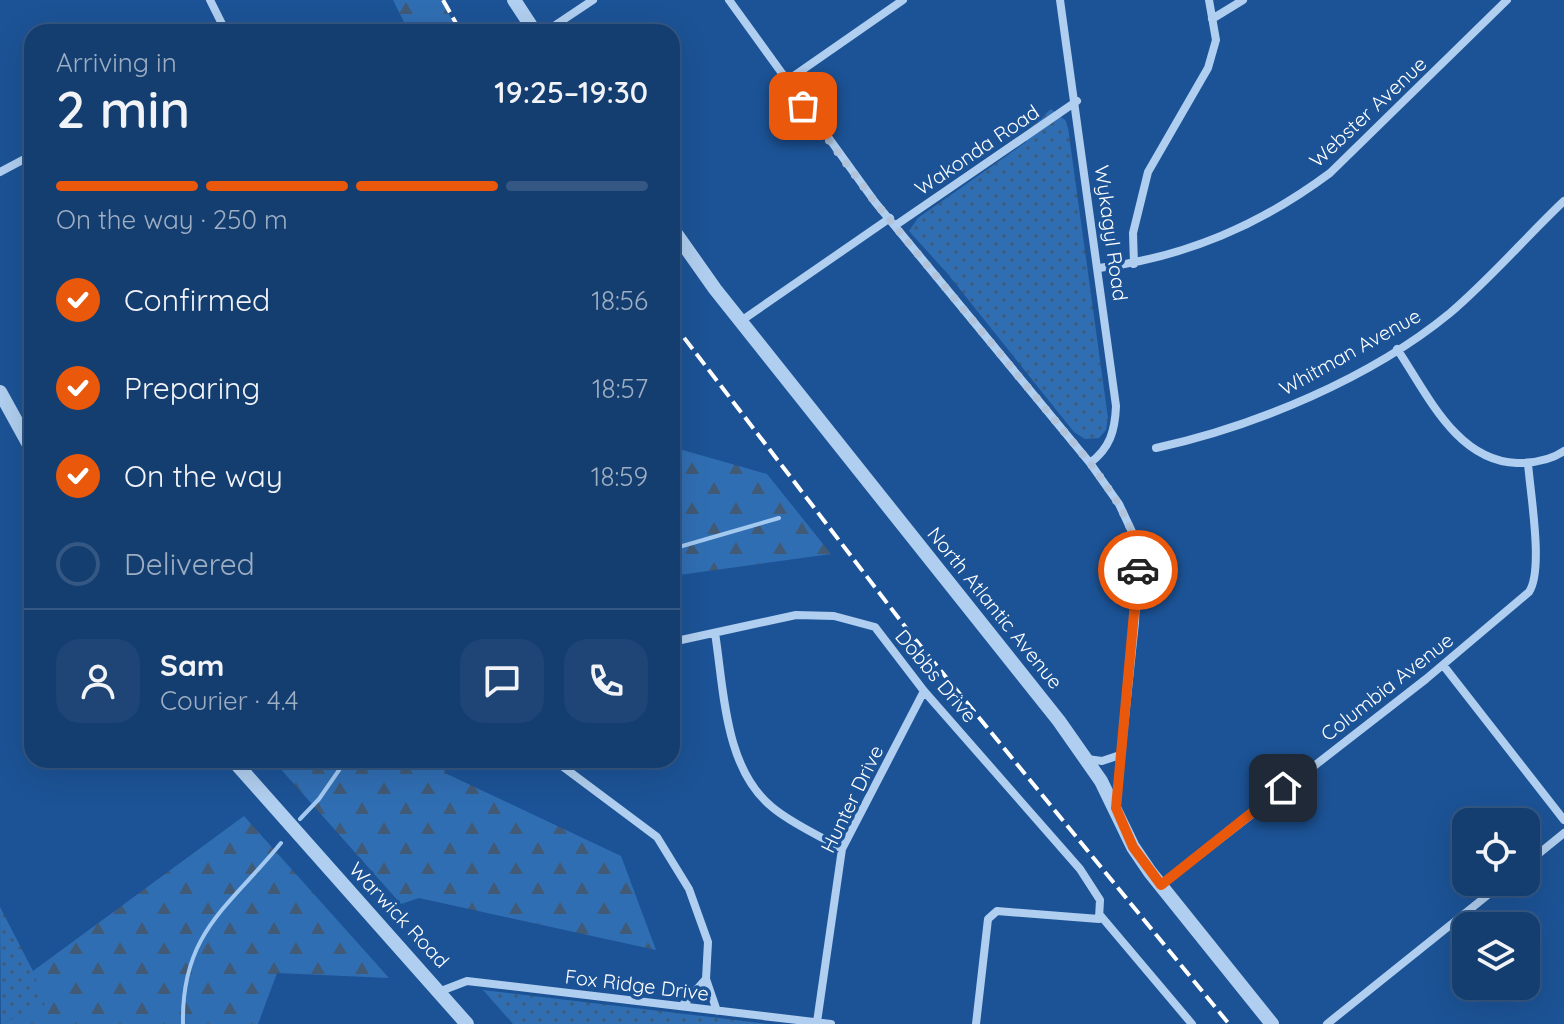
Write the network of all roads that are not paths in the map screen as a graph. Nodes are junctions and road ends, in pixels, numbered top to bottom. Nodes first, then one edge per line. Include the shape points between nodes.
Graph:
1 (210, 0) edge
2 (514, 0) edge
3 (593, 0) edge
4 (729, 0) edge
5 (903, 0) edge
6 (1060, 0) edge
7 (1209, 0) edge
8 (1243, 0) edge
9 (1507, 0) edge
10 (1212, 19) junction
11 (222, 24) edge
12 (530, 24) edge
13 (557, 24) edge
14 (785, 82) junction
15 (1077, 101) junction
16 (24, 159) edge
17 (0, 172) edge
18 (1564, 201) edge
19 (893, 222) junction
20 (680, 239) edge
21 (1134, 264) junction
22 (1099, 268) junction
23 (741, 321) junction
24 (1397, 349) junction
25 (0, 392) edge
26 (24, 436) edge
27 (1156, 448) dead end
28 (1564, 451) edge
29 (1090, 463) junction
30 (1528, 463) junction
31 (715, 633) junction
32 (680, 640) edge
33 (1443, 665) junction
34 (924, 691) junction
35 (1120, 755) junction
36 (1087, 759) junction
37 (240, 768) edge
38 (565, 768) edge
39 (1116, 808) junction
40 (1564, 820) edge
41 (1564, 833) edge
42 (842, 849) junction
43 (1540, 853) edge
44 (1161, 885) junction
45 (1487, 896) edge
46 (1100, 911) junction
47 (706, 979) junction
48 (441, 991) junction
49 (682, 1006) junction
50 (717, 1011) junction
51 (817, 1022) edge
52 (467, 1024) edge
53 (831, 1024) edge
54 (976, 1024) edge
55 (1192, 1024) edge
56 (1272, 1024) edge
57 (1327, 1024) edge

1 - 11 street
2 - 12 street
3 - 13 street
4 - 14 street
5 - 14 street
6 - 15 street, Wykagyl Road
7 - 10 street
8 - 10 street
9 - 21 street, Webster Avenue via 1330,173 1216,241
10 - 21 street via 1216,40 1208,68 1148,172 1133,233
14 - 19 street
15 - 19 street, Wakonda Road
15 - 22 street, Wykagyl Road
16 - 17 street
18 - 24 street, Whitman Avenue via 1449,313
19 - 23 street, Wakonda Road
19 - 29 street
20 - 23 street, North Atlantic Avenue
21 - 22 street, Webster Avenue
22 - 29 street, Wykagyl Road via 1116,424 1103,453
23 - 36 street, North Atlantic Avenue
24 - 27 street, Whitman Avenue via 1269,415
24 - 30 street via 1462,441 1483,455
25 - 26 street
28 - 30 street
29 - 35 street via 1119,504 1138,556
30 - 33 street, Columbia Avenue via 1534,584
31 - 32 street, Dobbs Drive
31 - 34 street, Dobbs Drive via 796,615 859,621 875,627
31 - 42 street via 726,704 747,778 771,807
33 - 40 street
33 - 44 street, Columbia Avenue
34 - 42 street, Hunter Drive
34 - 46 street, Dobbs Drive via 1080,869 1100,900
35 - 36 street
35 - 39 street
36 - 39 street, North Atlantic Avenue
37 - 48 street, Warwick Road
38 - 47 street via 657,837 689,889 708,942
39 - 44 street, North Atlantic Avenue via 1133,847
41 - 43 street
42 - 51 street, Hunter Drive
44 - 56 street, North Atlantic Avenue
45 - 57 street
46 - 54 street via 1099,919 1092,920 997,911 988,919
46 - 55 street, Dobbs Drive
47 - 49 street
47 - 50 street
48 - 49 street, Fox Ridge Drive via 467,981
48 - 52 street, Warwick Road
49 - 50 street, Fox Ridge Drive
50 - 51 street, Fox Ridge Drive
51 - 53 street, Fox Ridge Drive

